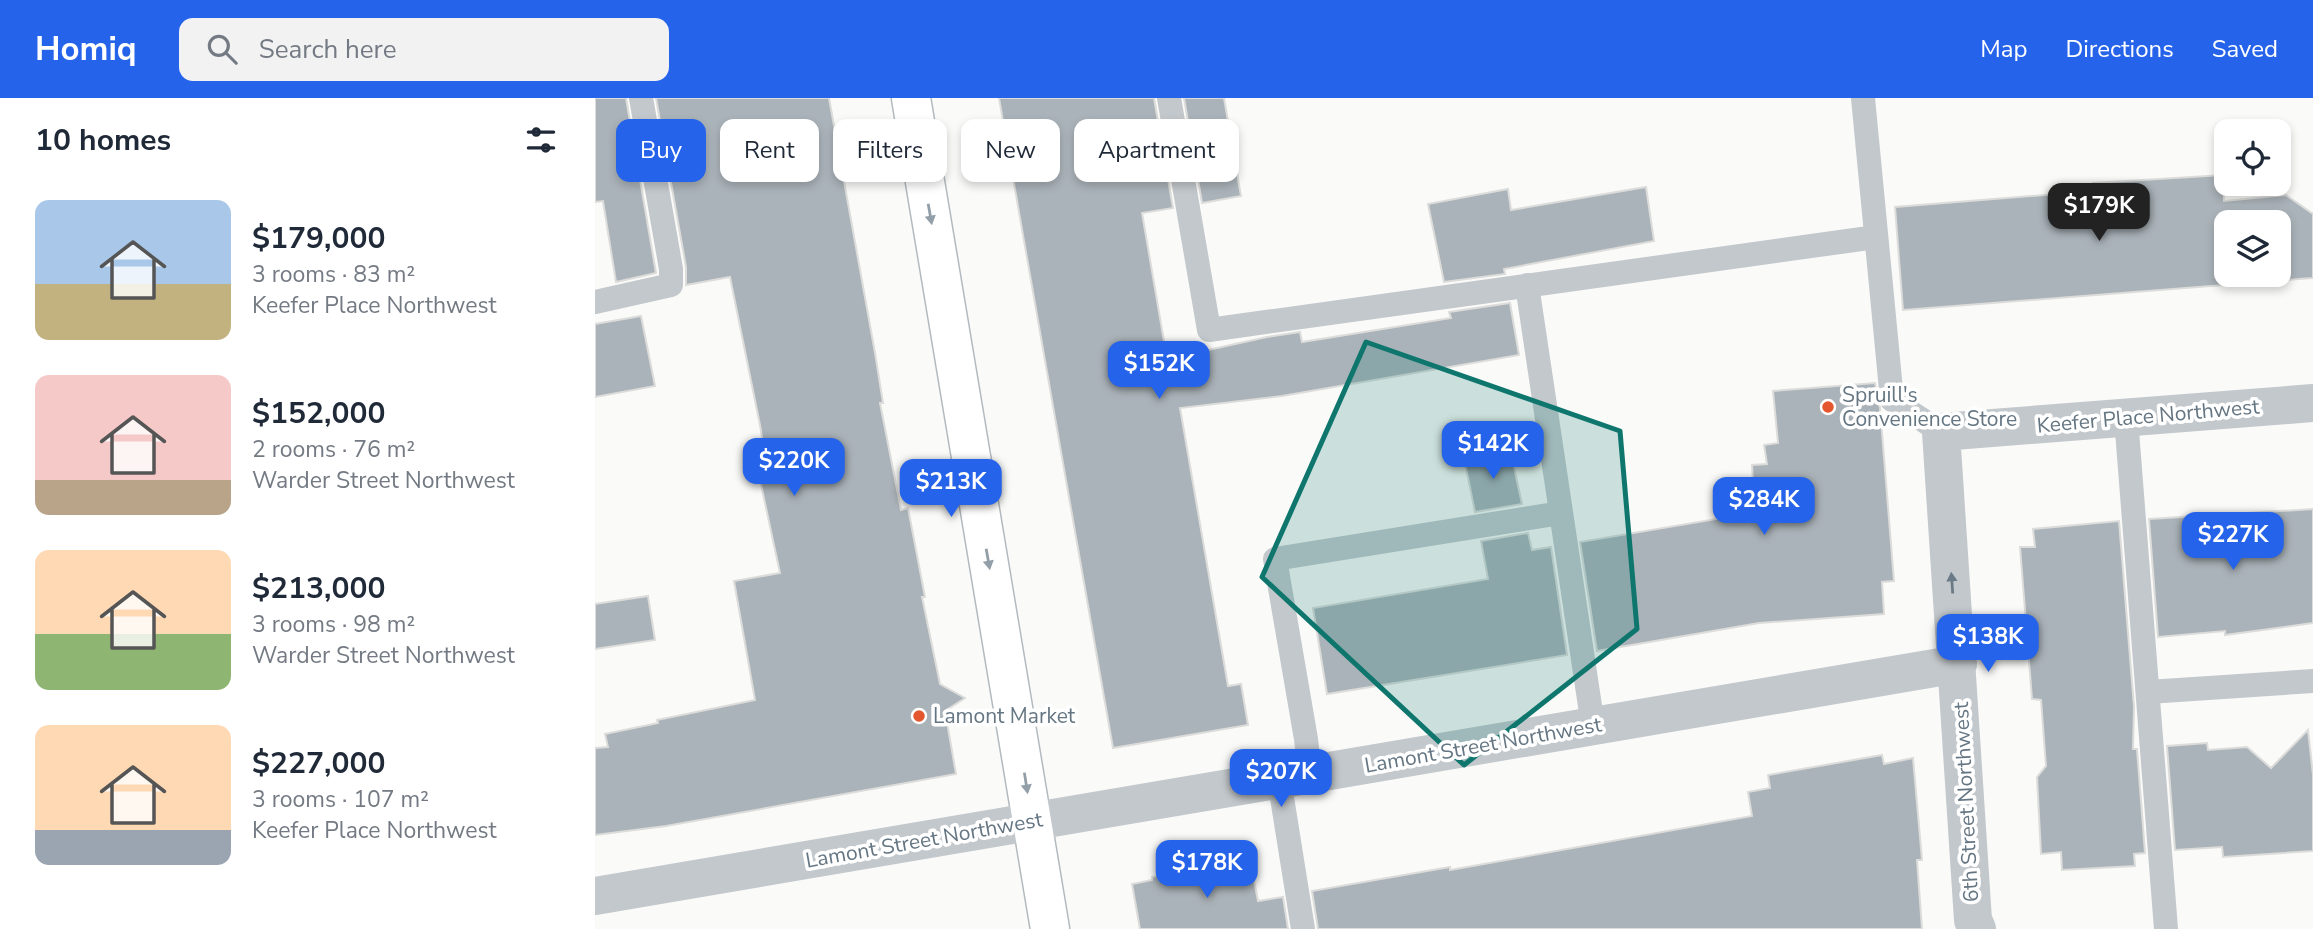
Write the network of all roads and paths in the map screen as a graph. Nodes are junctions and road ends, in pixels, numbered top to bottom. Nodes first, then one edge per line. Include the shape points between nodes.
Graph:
1 (641, 98) edge
2 (911, 98) edge
3 (1169, 98) edge
4 (1863, 98) edge
5 (1876, 237) junction
6 (1527, 285) junction
7 (595, 302) edge
8 (2313, 403) edge
9 (2126, 418) junction
10 (1941, 432) junction
11 (1561, 513) junction
12 (1958, 664) junction
13 (2313, 681) edge
14 (2148, 692) junction
15 (1593, 726) junction
16 (1294, 777) junction
17 (1032, 822) junction
18 (595, 896) edge
19 (1975, 925) edge
20 (1050, 929) edge
21 (1303, 929) edge
22 (2166, 929) edge

1 - 7 lane via 671,285
2 -> 17 street
3 - 6 lane via 1209,330
4 - 5 lane
5 - 6 lane
5 - 10 lane via 1892,400
6 - 11 lane
8 - 9 street, Keefer Place Northwest
9 - 10 street, Keefer Place Northwest
9 - 14 lane
12 -> 10 street, 6th Street Northwest
11 - 15 lane
11 - 16 lane via 1275,559 1306,739
12 - 15 street, Lamont Street Northwest
12 - 19 street, 6th Street Northwest
13 - 14 lane
14 - 22 lane
15 - 16 street, Lamont Street Northwest
16 - 17 street, Lamont Street Northwest
16 - 21 lane
17 - 18 street, Lamont Street Northwest
17 - 20 street

